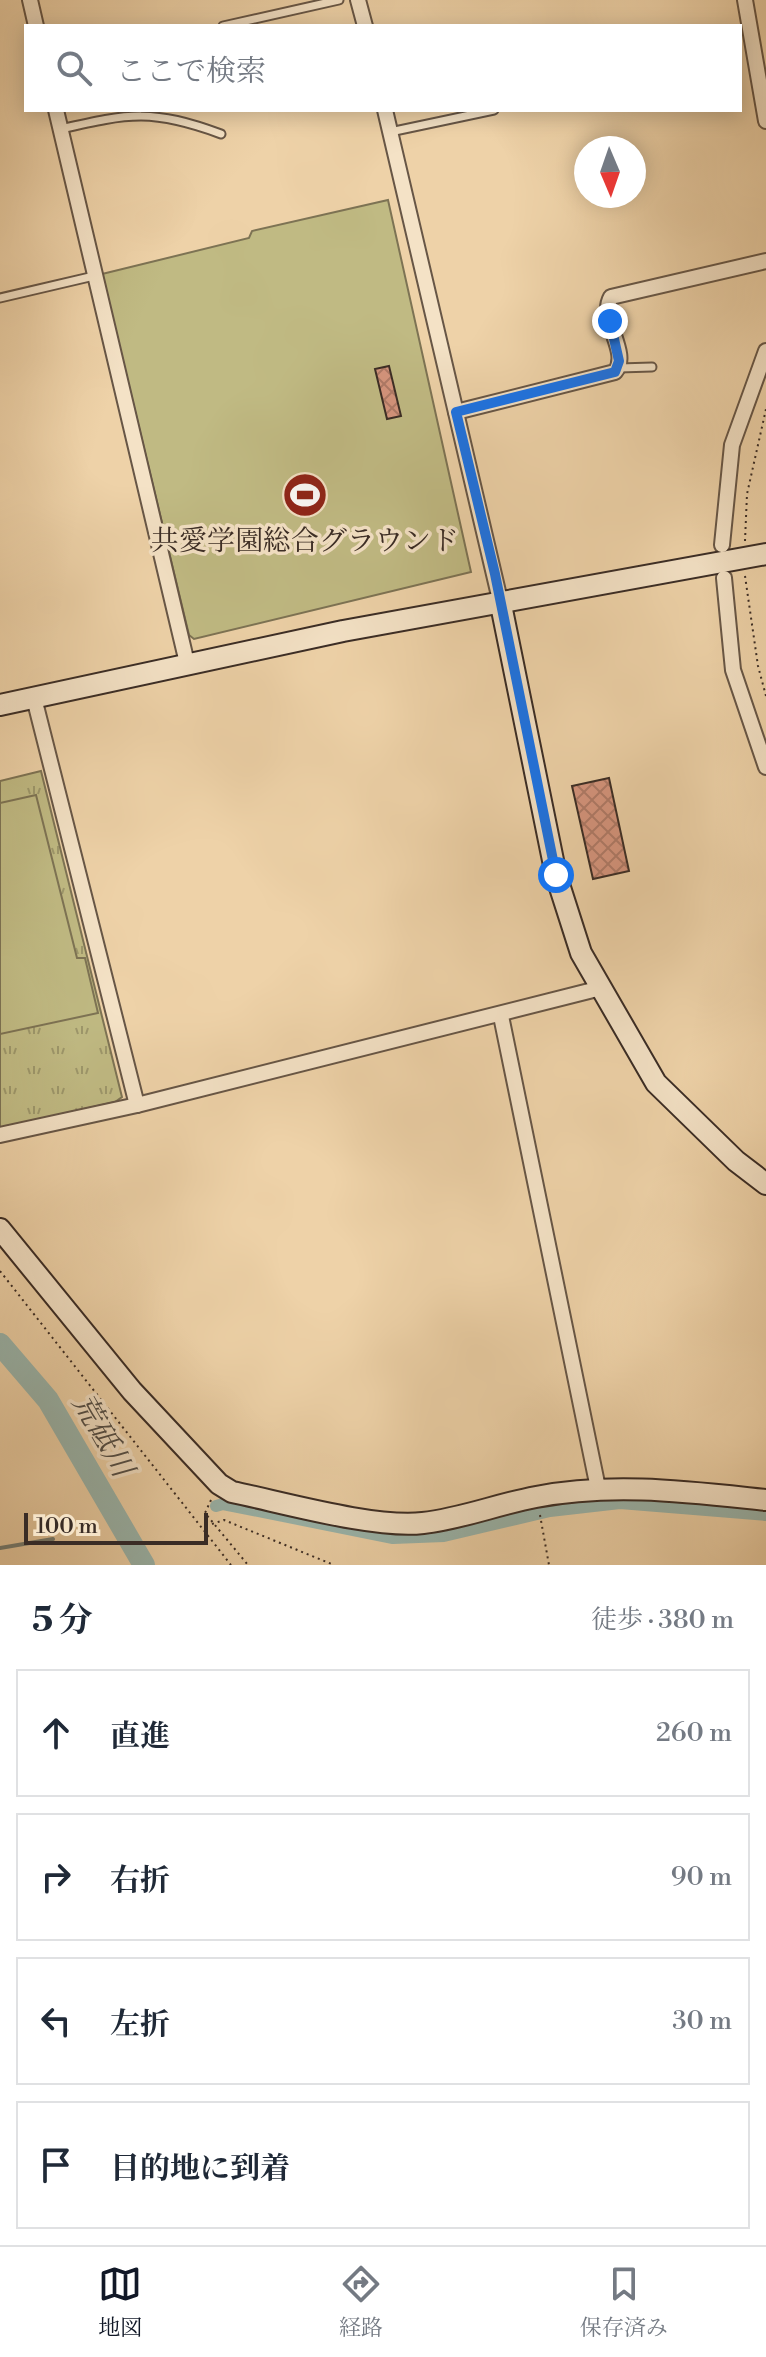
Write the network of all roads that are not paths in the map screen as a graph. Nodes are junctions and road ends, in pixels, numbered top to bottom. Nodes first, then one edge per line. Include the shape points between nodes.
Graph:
1 (30, 0) edge
2 (339, 0) edge
3 (358, 0) edge
4 (745, 0) edge
5 (36, 24) edge
6 (232, 24) edge
7 (364, 24) edge
8 (763, 84) edge
9 (57, 112) edge
10 (385, 112) edge
11 (485, 112) edge
12 (766, 121) edge
13 (61, 129) junction
14 (390, 132) junction
15 (221, 134) dead end
16 (766, 261) edge
17 (94, 276) junction
18 (0, 298) edge
19 (766, 351) edge
20 (652, 367) dead end
21 (619, 368) junction
22 (456, 412) junction
23 (722, 545) dead end
24 (759, 556) edge
25 (724, 578) dead end
26 (500, 600) junction
27 (187, 663) junction
28 (34, 698) junction
29 (0, 705) edge
30 (766, 767) edge
31 (601, 988) junction
32 (501, 1016) junction
33 (137, 1105) junction
34 (0, 1135) edge
35 (766, 1184) edge
36 (0, 1229) edge
37 (598, 1488) junction
38 (766, 1500) edge

1 - 5 street
2 - 6 lane
3 - 7 street
4 - 8 street via 750,53
8 - 12 street
9 - 13 street
10 - 14 street
11 - 14 lane
13 - 15 lane via 145,113
13 - 17 street
14 - 22 street
16 - 21 street via 611,297 607,309
17 - 18 lane
17 - 27 street
19 - 23 street via 732,445
20 - 21 lane
21 - 22 street via 609,375
22 - 26 street
24 - 26 street
25 - 30 street via 733,670
26 - 27 street
26 - 31 street via 556,875 581,953
27 - 28 street
28 - 29 street
28 - 33 street
31 - 32 street
31 - 35 street via 656,1083
32 - 33 street
32 - 37 street
33 - 34 street
36 - 37 street via 132,1391 232,1492 383,1522 422,1524
37 - 38 street

